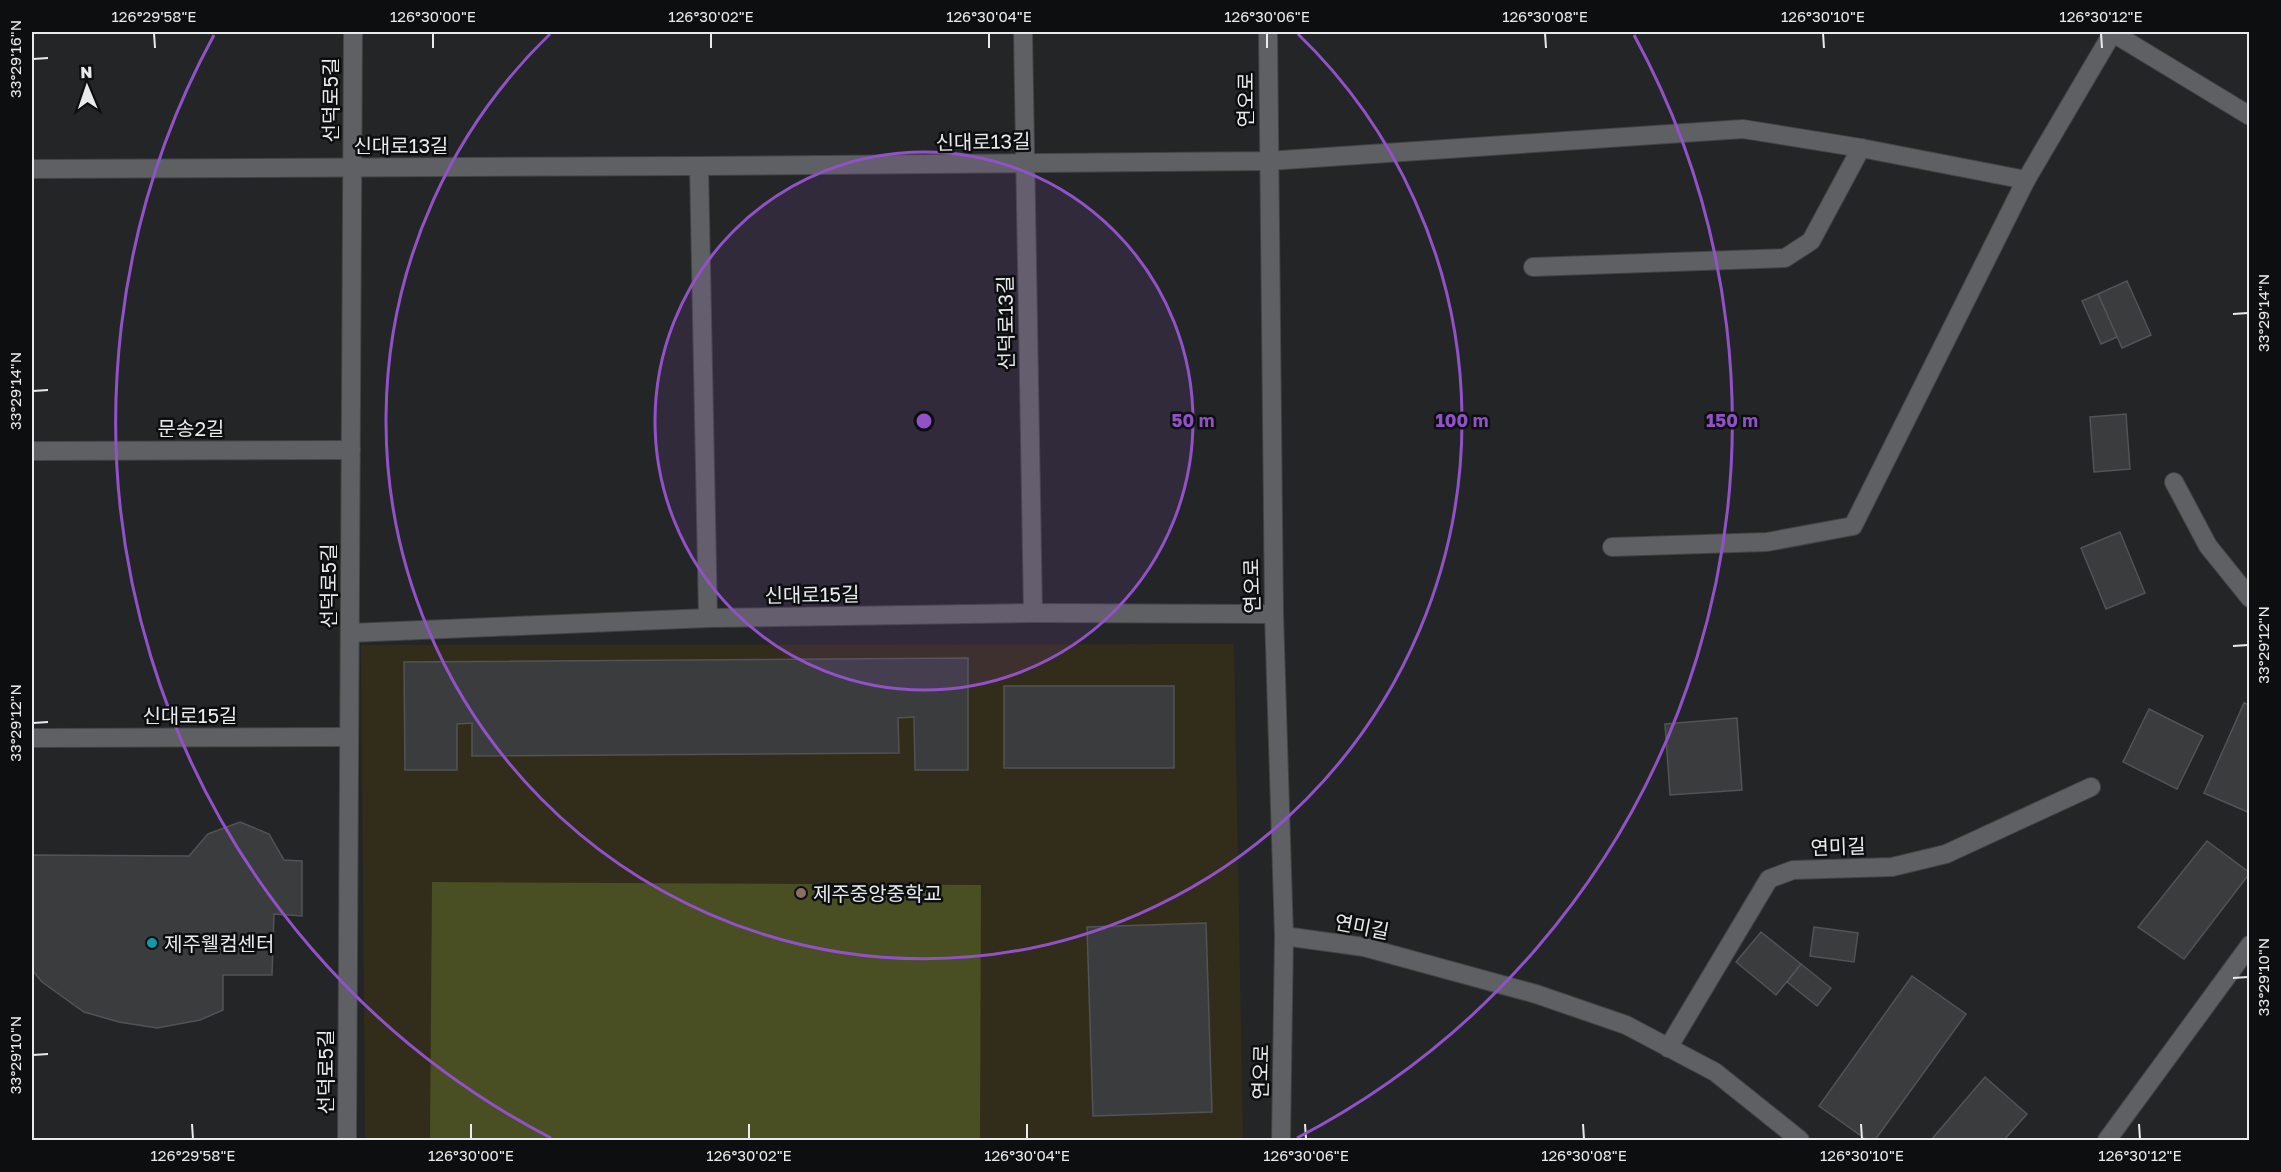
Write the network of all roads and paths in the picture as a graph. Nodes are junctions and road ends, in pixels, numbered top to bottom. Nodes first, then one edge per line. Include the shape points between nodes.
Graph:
1 (353, 32) edge
2 (1023, 32) edge
3 (1268, 32) edge
4 (2113, 32) edge
5 (2250, 116) edge
6 (1861, 148) junction
7 (1268, 161) junction
8 (1025, 163) junction
9 (699, 166) junction
10 (32, 168) edge
11 (353, 168) junction
12 (2026, 180) junction
13 (1533, 267) dead end
14 (351, 450) junction
15 (32, 451) edge
16 (2174, 482) dead end
17 (1612, 547) dead end
18 (2250, 598) edge
19 (1033, 613) junction
20 (1274, 614) junction
21 (708, 618) junction
22 (350, 633) junction
23 (350, 737) junction
24 (32, 738) edge
25 (2091, 788) dead end
26 (1284, 936) junction
27 (2250, 945) edge
28 (1668, 1048) junction
29 (347, 1140) edge
30 (1281, 1140) edge
31 (1800, 1140) edge
32 (2107, 1140) edge

1 - 11 street, 선덕로5길
2 - 8 street, 선덕로13길
3 - 7 street, 연오로
4 - 5 street
4 - 12 street
6 - 7 street, 신대로13길 via 1743,129
6 - 12 street, 신대로13길
6 - 13 street via 1811,241 1785,258
7 - 8 street, 신대로13길
7 - 20 street, 연오로
8 - 9 street, 신대로13길
8 - 19 street, 선덕로13길
9 - 11 street, 신대로13길
9 - 21 street
10 - 11 street, 신대로13길
11 - 14 street, 선덕로5길
12 - 17 street via 1853,526 1767,542
14 - 15 street, 문송2길
14 - 22 street, 선덕로5길
16 - 18 street via 2208,546
19 - 20 street, 신대로15길
19 - 21 street, 신대로15길
20 - 26 street, 연오로
21 - 22 street, 신대로15길
22 - 23 street, 선덕로5길
23 - 24 street, 신대로15길
23 - 29 street, 선덕로5길
25 - 28 street, 연미길 via 1946,854 1892,867 1793,870 1769,879
26 - 28 street, 연미길 via 1364,947 1536,994 1626,1025
26 - 30 street, 연오로
27 - 32 street
28 - 31 street, 연미길 via 1715,1072

